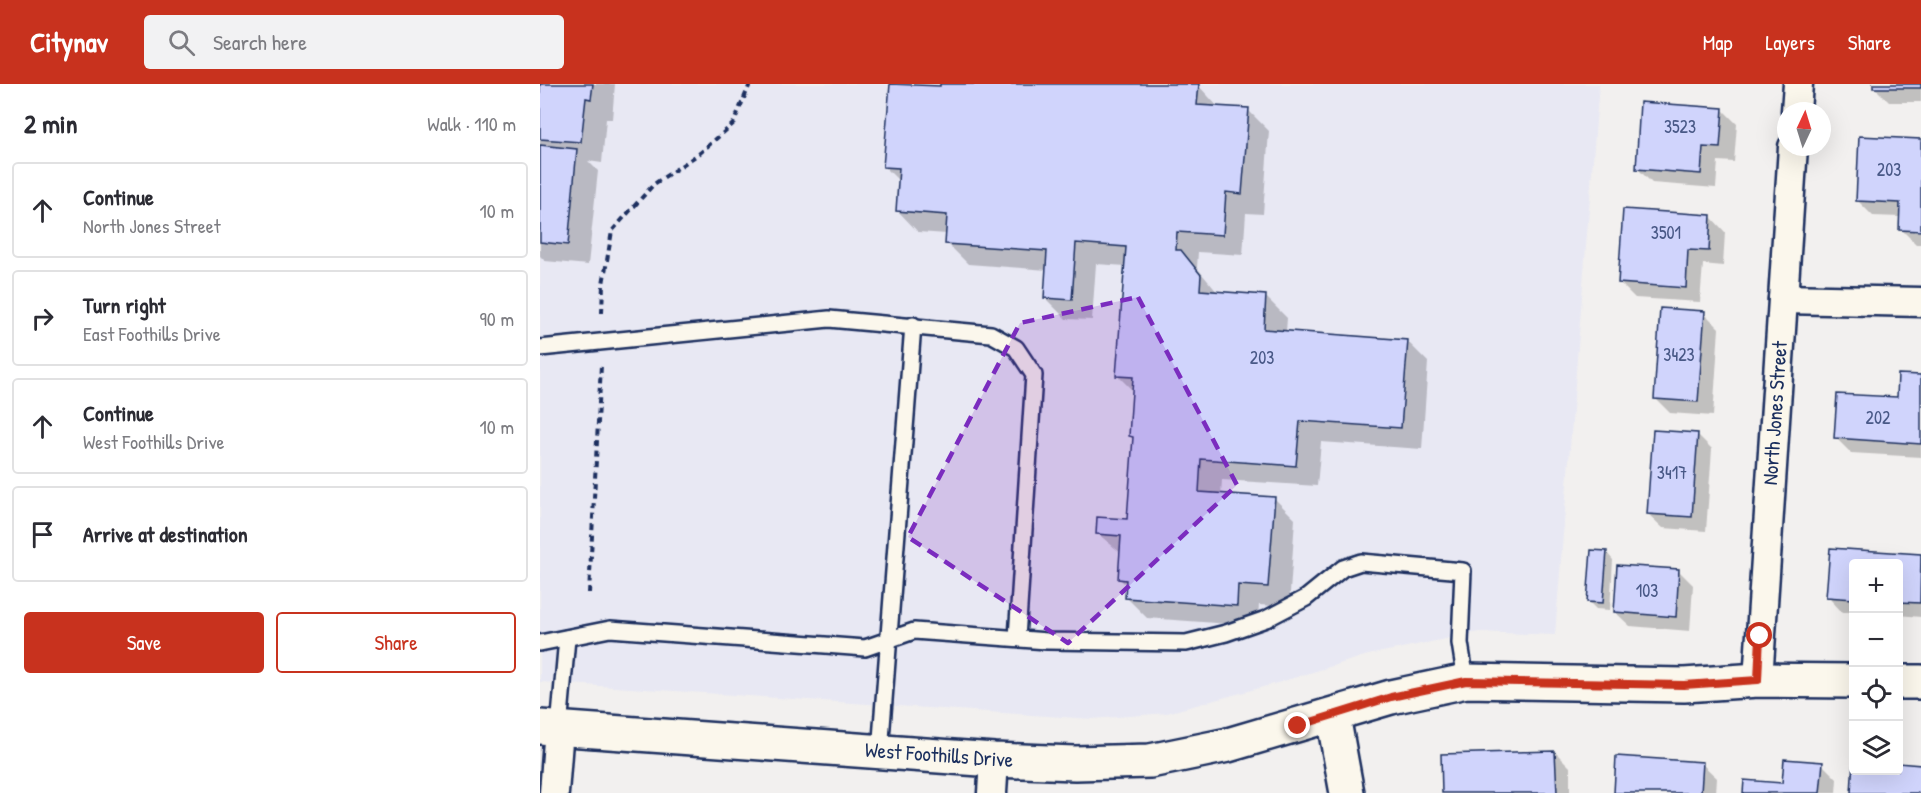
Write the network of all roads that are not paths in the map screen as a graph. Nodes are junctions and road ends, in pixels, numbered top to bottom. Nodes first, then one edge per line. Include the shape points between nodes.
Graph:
1 (1798, 84) edge
2 (1797, 102) edge
3 (1792, 156) edge
4 (1783, 299) junction
5 (1921, 302) edge
6 (913, 325) junction
7 (540, 348) edge
8 (567, 638) junction
9 (1017, 638) junction
10 (889, 640) junction
11 (540, 643) edge
12 (1758, 680) junction
13 (1466, 681) junction
14 (1849, 681) edge
15 (1903, 681) edge
16 (1921, 682) edge
17 (1333, 716) junction
18 (550, 728) edge
19 (880, 752) junction
20 (994, 760) junction
21 (554, 793) edge
22 (992, 793) edge
23 (1347, 793) edge

1 - 2 street
3 - 4 street, North Jones Street
4 - 5 street
4 - 12 street, North Jones Street
6 - 7 lane via 829,319
6 - 9 lane via 991,334 1017,348 1034,375
6 - 10 lane
8 - 10 lane via 610,629 865,648
8 - 11 lane
8 - 18 lane
9 - 10 lane via 914,631
9 - 13 lane via 1186,643 1266,619 1306,598 1343,568 1361,562 1463,571 1460,643
10 - 19 lane
12 - 13 street, West Foothills Drive via 1684,685
12 - 14 street, West Foothills Drive
13 - 17 street, West Foothills Drive via 1391,697
15 - 16 street
17 - 20 street, West Foothills Drive via 1228,745 1150,761
17 - 23 street
18 - 19 street, West Foothills Drive
18 - 21 street
19 - 20 street, West Foothills Drive
20 - 22 street

